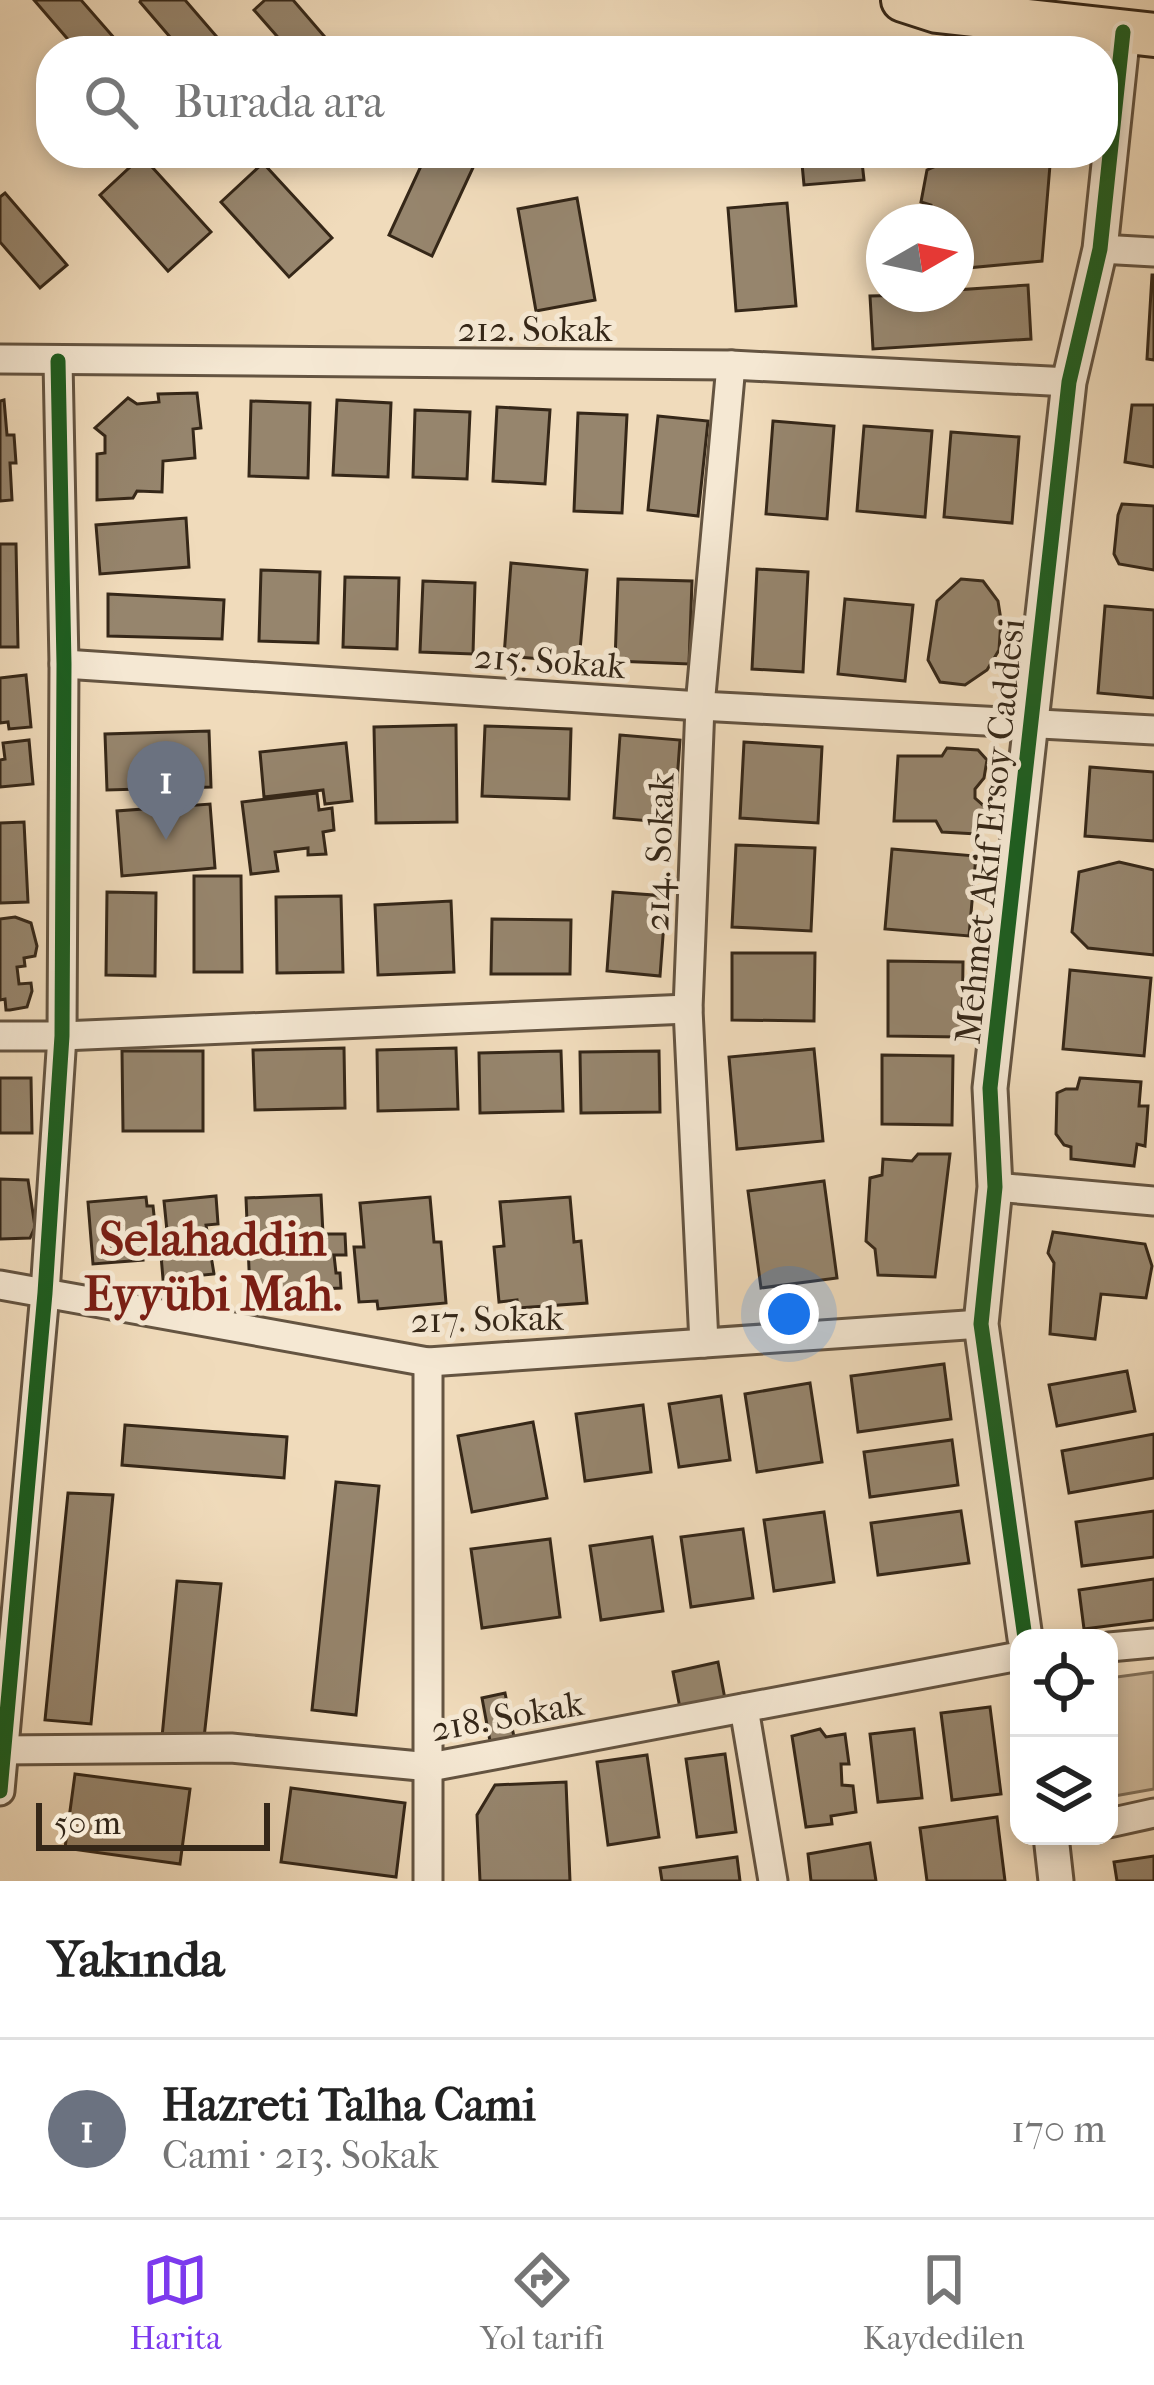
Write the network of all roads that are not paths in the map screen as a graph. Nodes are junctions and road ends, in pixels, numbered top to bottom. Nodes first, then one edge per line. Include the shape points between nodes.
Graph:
1 (903, 0) edge
2 (1139, 34) edge
3 (1118, 150) edge
4 (1115, 168) edge
5 (1100, 249) junction
6 (1154, 251) edge
7 (0, 359) edge
8 (58, 361) junction
9 (731, 365) junction
10 (1069, 382) junction
11 (64, 664) junction
12 (700, 706) junction
13 (1032, 724) junction
14 (1154, 730) edge
15 (688, 1009) junction
16 (0, 1036) edge
17 (62, 1036) junction
18 (995, 1187) junction
19 (1154, 1201) edge
20 (0, 1285) edge
21 (45, 1293) junction
22 (981, 1324) junction
23 (704, 1343) junction
24 (428, 1362) junction
25 (1024, 1629) edge
26 (1154, 1643) edge
27 (1118, 1646) edge
28 (1010, 1658) edge
29 (744, 1708) junction
30 (2, 1751) edge
31 (430, 1767) junction
32 (0, 1791) edge
33 (1154, 1813) edge
34 (1118, 1821) edge
35 (1052, 1845) edge
36 (428, 1881) edge
37 (772, 1881) edge
38 (1056, 1881) edge

1 - 2 main road
2 - 3 street, Mehmet Akif Ersoy Caddesi
4 - 5 street, Mehmet Akif Ersoy Caddesi
5 - 6 street
5 - 10 street, Mehmet Akif Ersoy Caddesi
7 - 8 street, 212. Sokak
8 - 9 street, 212. Sokak
8 - 11 street
9 - 10 street, 212. Sokak
9 - 12 street, 214. Sokak
10 - 13 street, Mehmet Akif Ersoy Caddesi
11 - 12 street, 215. Sokak
11 - 17 street
12 - 13 street, 215. Sokak
12 - 15 street, 214. Sokak
13 - 14 street, 215. Sokak
13 - 18 street, Mehmet Akif Ersoy Caddesi via 990,1088
15 - 17 street
15 - 23 street, 214. Sokak
16 - 17 street
17 - 21 street
18 - 19 street
18 - 22 street, Mehmet Akif Ersoy Caddesi
20 - 21 street, 217. Sokak
21 - 24 street, 217. Sokak
21 - 30 street
22 - 23 street, 217. Sokak
22 - 25 street, Mehmet Akif Ersoy Caddesi
23 - 24 street, 217. Sokak
24 - 31 street
26 - 27 street
28 - 29 street, 218. Sokak
29 - 31 street, 218. Sokak
29 - 37 street
30 - 31 street, 218. Sokak via 231,1748
30 - 32 street
31 - 36 street
33 - 34 street
35 - 38 street

